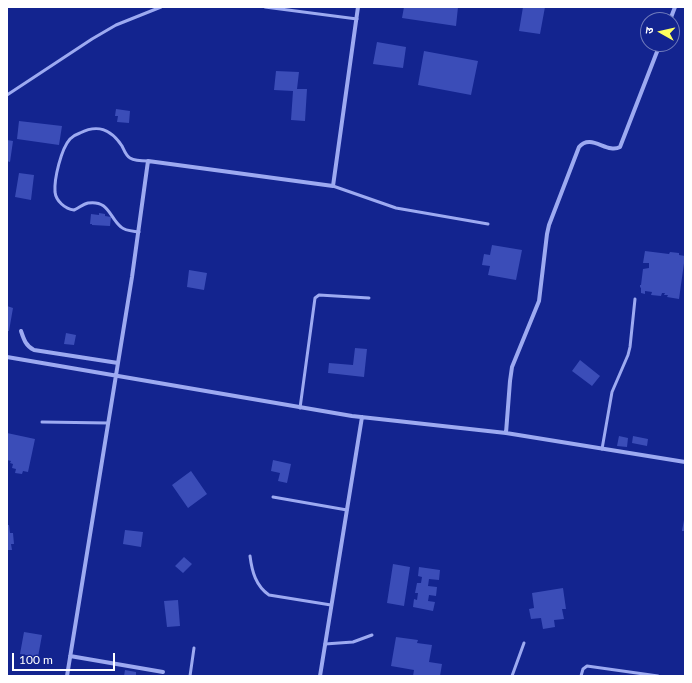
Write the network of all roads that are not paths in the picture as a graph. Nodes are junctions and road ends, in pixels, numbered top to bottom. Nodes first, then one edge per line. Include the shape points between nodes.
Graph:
1 (161, 7) edge
2 (265, 7) edge
3 (358, 7) edge
4 (357, 19) junction
5 (657, 52) edge
6 (7, 95) edge
7 (148, 161) junction
8 (333, 186) junction
9 (488, 224) dead end
10 (139, 232) junction
11 (369, 298) dead end
12 (635, 299) dead end
13 (21, 331) dead end
14 (7, 357) edge
15 (118, 363) junction
16 (116, 376) junction
17 (300, 408) junction
18 (362, 417) junction
19 (42, 422) dead end
20 (108, 423) junction
21 (506, 433) junction
22 (602, 449) junction
23 (685, 462) edge
24 (273, 497) dead end
25 (347, 510) junction
26 (250, 556) dead end
27 (331, 605) junction
28 (372, 635) dead end
29 (524, 643) dead end
30 (325, 644) junction
31 (194, 648) dead end
32 (70, 656) junction
33 (163, 672) dead end
34 (67, 676) edge
35 (190, 676) edge
36 (320, 676) edge
37 (512, 676) edge
38 (581, 676) edge
39 (658, 676) edge

1 - 6 lane via 116,25
2 - 4 lane
3 - 4 street
4 - 8 street
5 - 21 street via 620,146 614,148 588,142 579,148 549,226 538,301 512,367
7 - 8 street
7 - 10 street
7 - 10 lane via 128,156 110,132 102,129 88,130 71,138 65,146 56,181 56,197 64,206 74,210 89,203 101,204 107,208 120,227
8 - 9 lane via 396,208
10 - 15 street
11 - 17 lane via 319,295 315,298
12 - 22 lane via 630,347 612,392
13 - 15 street via 26,343 34,350
14 - 16 street
15 - 16 street
16 - 17 street
16 - 20 street
17 - 18 street
18 - 21 street
18 - 25 street
19 - 20 lane
20 - 32 street
21 - 22 street
22 - 23 street
24 - 25 lane
25 - 27 street
26 - 27 lane via 255,579 269,595
27 - 30 street
28 - 30 lane via 353,642
29 - 37 lane
30 - 36 street
31 - 35 lane
32 - 33 street
32 - 34 street
38 - 39 lane via 587,666

